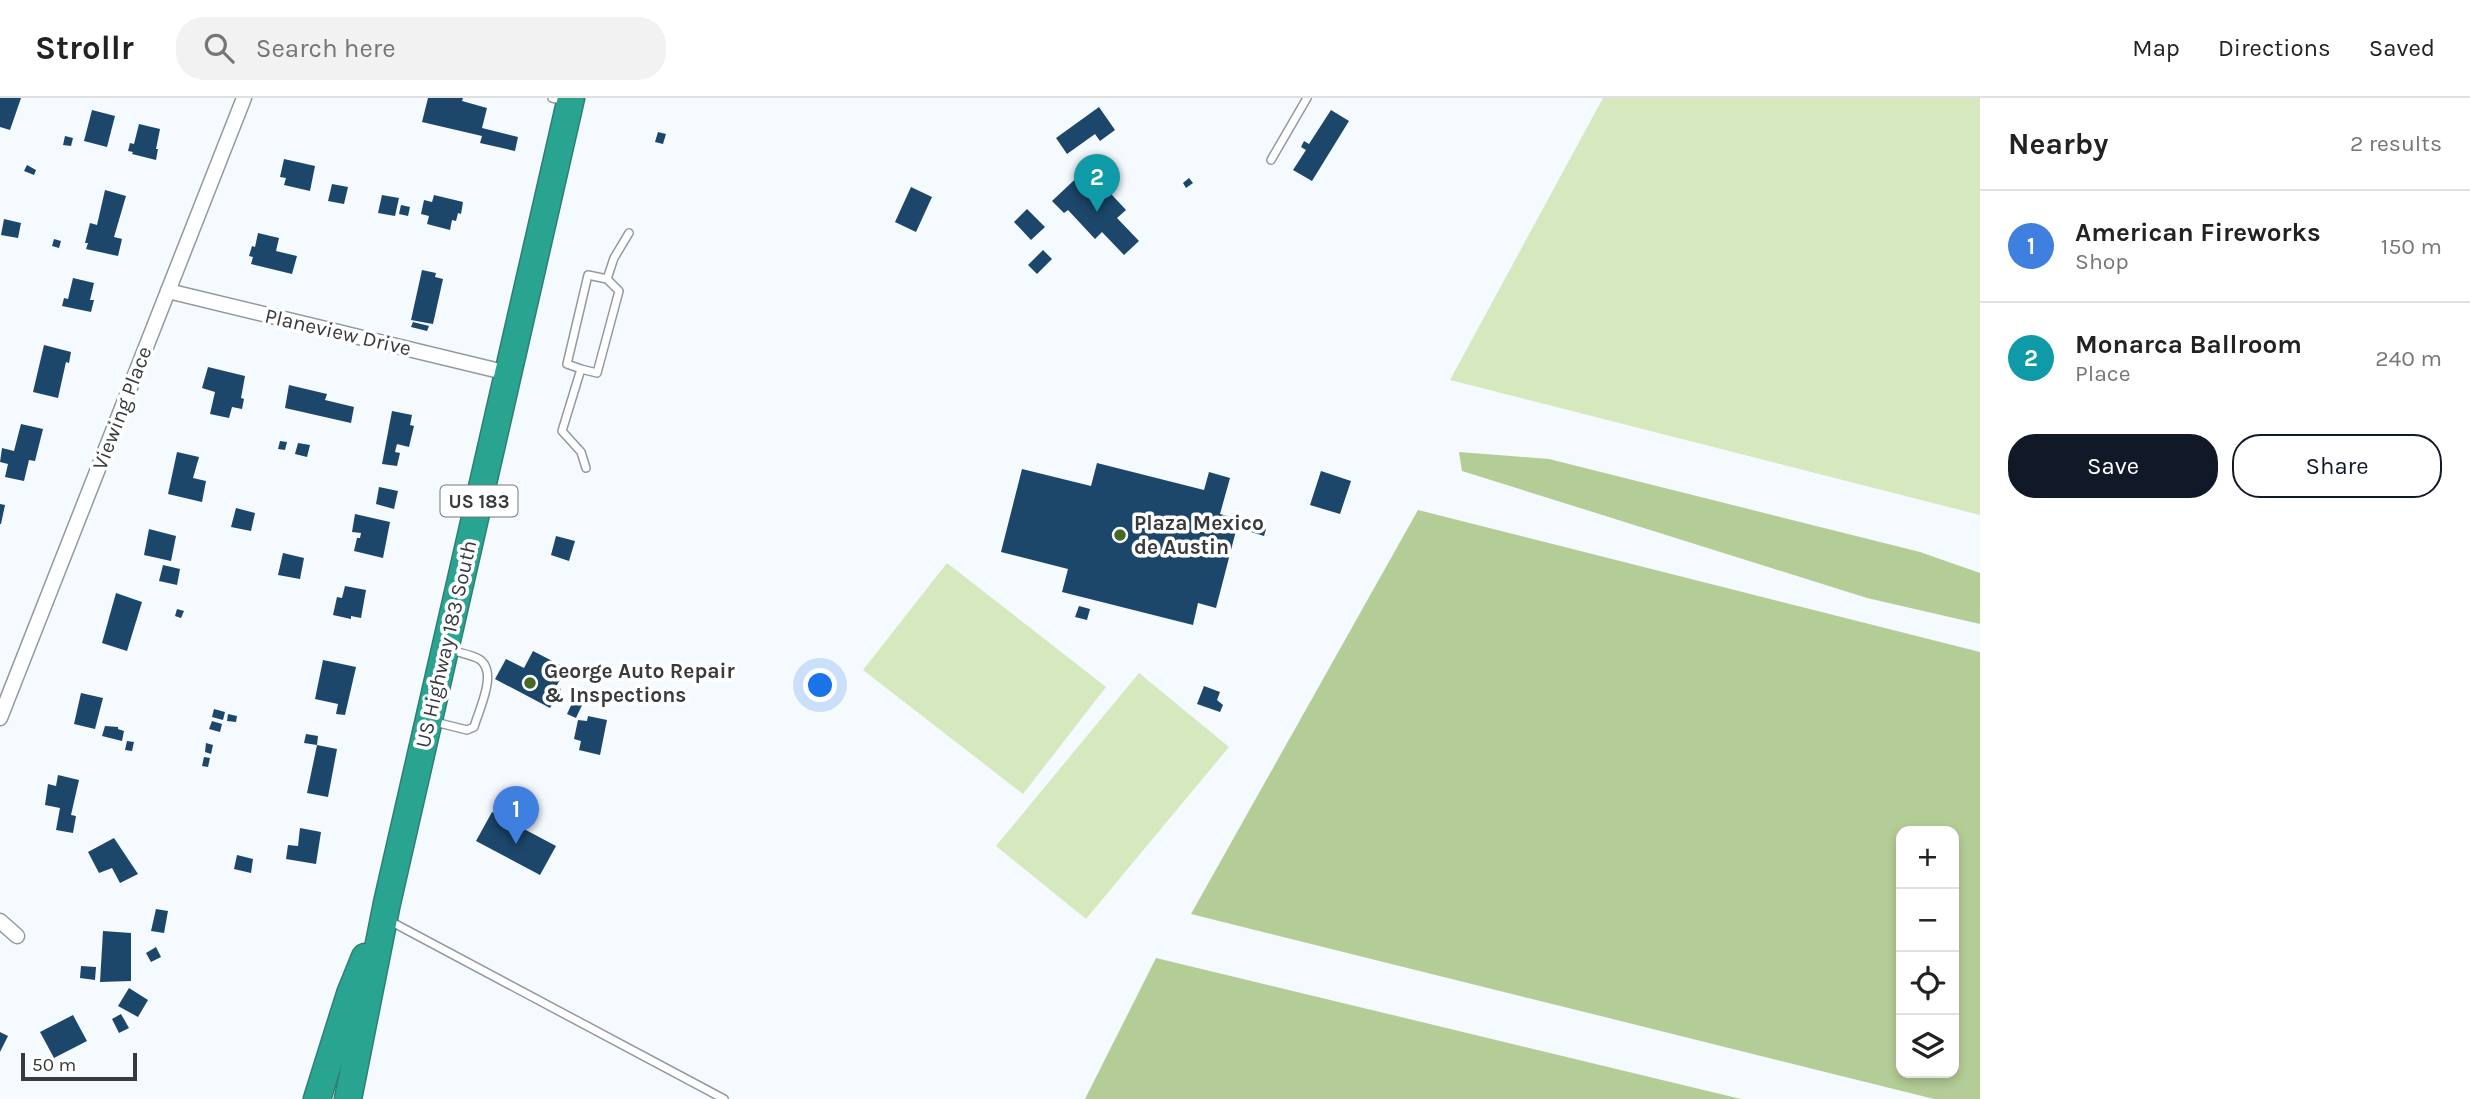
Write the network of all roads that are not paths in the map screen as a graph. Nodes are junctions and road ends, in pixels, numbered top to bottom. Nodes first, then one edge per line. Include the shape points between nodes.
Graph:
1 (244, 98) edge
2 (1307, 98) edge
3 (564, 100) edge
4 (1271, 160) dead end
5 (629, 233) dead end
6 (607, 279) junction
7 (168, 291) junction
8 (581, 369) junction
9 (508, 373) junction
10 (586, 468) dead end
11 (445, 649) junction
12 (0, 718) edge
13 (429, 720) junction
14 (385, 910) junction
15 (0, 920) edge
16 (17, 936) dead end
17 (317, 1099) edge
18 (348, 1099) edge
19 (723, 1099) edge

1 - 7 street, Viewing Place
2 - 4 lane
3 - 9 highway, US Highway 183 South / US 183
5 - 6 lane
6 - 8 lane via 619,292 597,373
6 - 8 lane via 588,275 567,364
7 - 9 street, Planeview Drive
7 - 12 street, Viewing Place
8 - 10 lane via 562,431 581,452
9 - 11 highway, US Highway 183 South / US 183
11 - 13 highway, US Highway 183 South / US 183
11 - 13 lane via 479,658 488,678 474,727 467,730
13 - 14 highway, US Highway 183 South / US 183
14 - 17 highway, US Highway 183 South / US 183 via 349,994
14 - 18 highway, US Highway 183 South / US 183
14 - 19 lane
15 - 16 street

